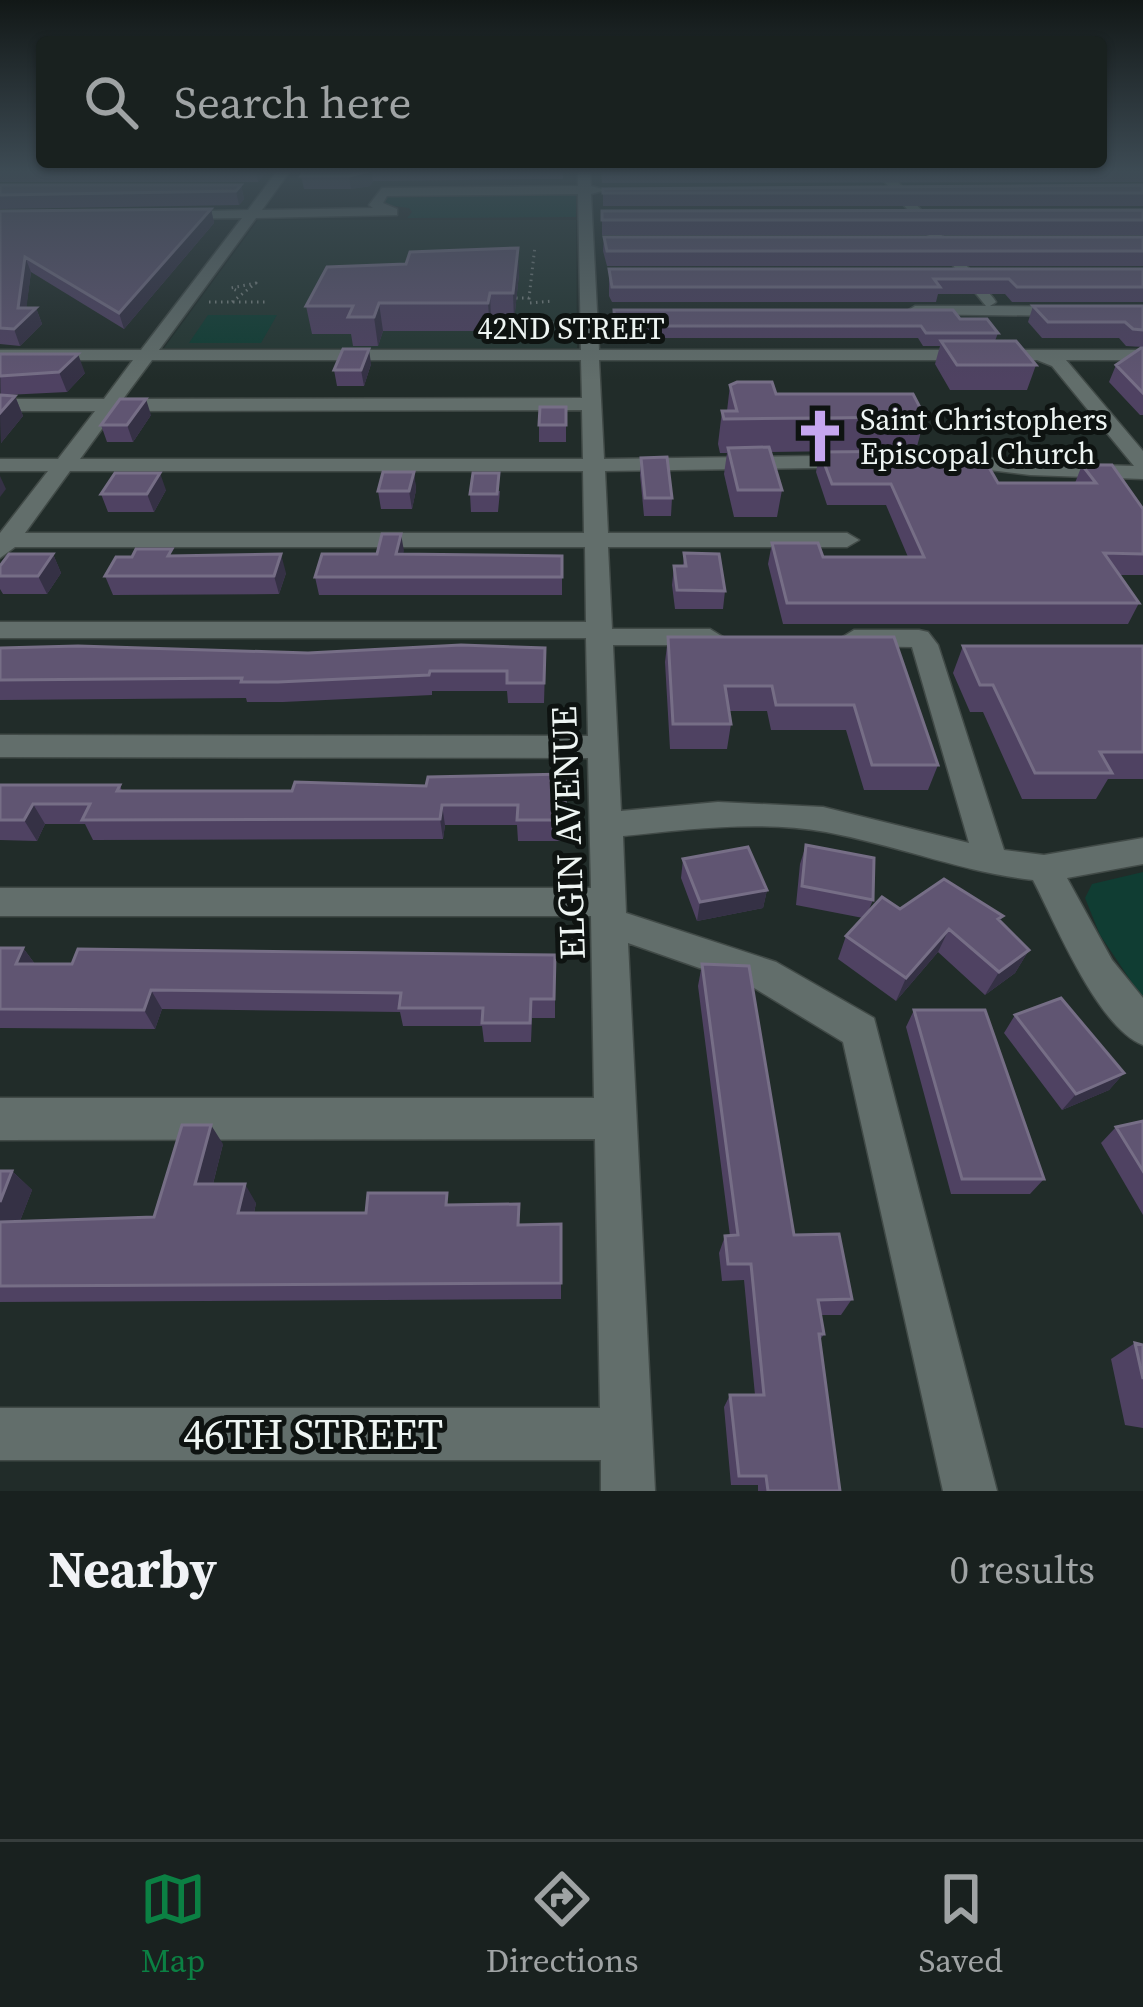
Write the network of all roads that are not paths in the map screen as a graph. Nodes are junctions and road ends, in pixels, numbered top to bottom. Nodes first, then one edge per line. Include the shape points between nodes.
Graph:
1 (232, 241) edge
2 (596, 241) edge
3 (938, 241) edge
4 (916, 243) edge
5 (940, 243) junction
6 (962, 243) edge
7 (943, 275) edge
8 (967, 275) junction
9 (988, 275) edge
10 (900, 311) edge
11 (996, 311) junction
12 (1143, 312) edge
13 (595, 325) junction
14 (0, 355) edge
15 (147, 355) junction
16 (1143, 355) edge
17 (1046, 359) junction
18 (1143, 364) edge
19 (591, 404) junction
20 (0, 405) edge
21 (109, 406) junction
22 (1118, 433) junction
23 (1143, 433) edge
24 (0, 465) edge
25 (64, 465) junction
26 (594, 465) junction
27 (1138, 470) edge
28 (1143, 493) edge
29 (597, 540) junction
30 (847, 540) dead end
31 (3, 543) edge
32 (0, 630) edge
33 (600, 633) junction
34 (736, 638) edge
35 (827, 638) edge
36 (0, 746) edge
37 (604, 747) junction
38 (607, 825) junction
39 (1143, 851) edge
40 (990, 862) junction
41 (1044, 868) junction
42 (0, 902) edge
43 (610, 912) junction
44 (1143, 1028) edge
45 (616, 1118) junction
46 (0, 1119) edge
47 (0, 1435) edge
48 (626, 1435) junction
49 (628, 1491) edge
50 (970, 1491) edge

1 - 15 street
2 - 13 street, ELGIN AVENUE
3 - 5 street
4 - 5 street
5 - 6 street
5 - 8 street
7 - 8 street
8 - 9 street
8 - 11 street
10 - 11 street
11 - 12 street
11 - 17 street
13 - 15 street, 42ND STREET via 509,355
13 - 17 street, 42ND STREET
13 - 19 street, ELGIN AVENUE
14 - 15 street, 42ND STREET
15 - 21 street
16 - 17 street, 42ND STREET
17 - 18 street
17 - 22 street
17 - 27 street via 1037,363
19 - 21 street
19 - 26 street, ELGIN AVENUE
20 - 21 street
21 - 25 street
22 - 23 street
22 - 27 street
24 - 25 street
25 - 26 street
25 - 31 street
26 - 27 street via 957,460
26 - 29 street, ELGIN AVENUE
27 - 28 street
29 - 30 street
29 - 31 street
29 - 33 street, ELGIN AVENUE
32 - 33 street
33 - 34 street
33 - 37 street, ELGIN AVENUE
35 - 40 street via 919,638 925,646
36 - 37 street
37 - 38 street, ELGIN AVENUE
38 - 40 street via 718,814 823,819
38 - 43 street, ELGIN AVENUE
39 - 41 street
40 - 41 street
41 - 44 street via 1087,951
42 - 43 street
43 - 45 street, ELGIN AVENUE
43 - 50 street via 763,974 860,1031
45 - 46 street
45 - 48 street, ELGIN AVENUE
47 - 48 street, 46TH STREET
48 - 49 street, ELGIN AVENUE

